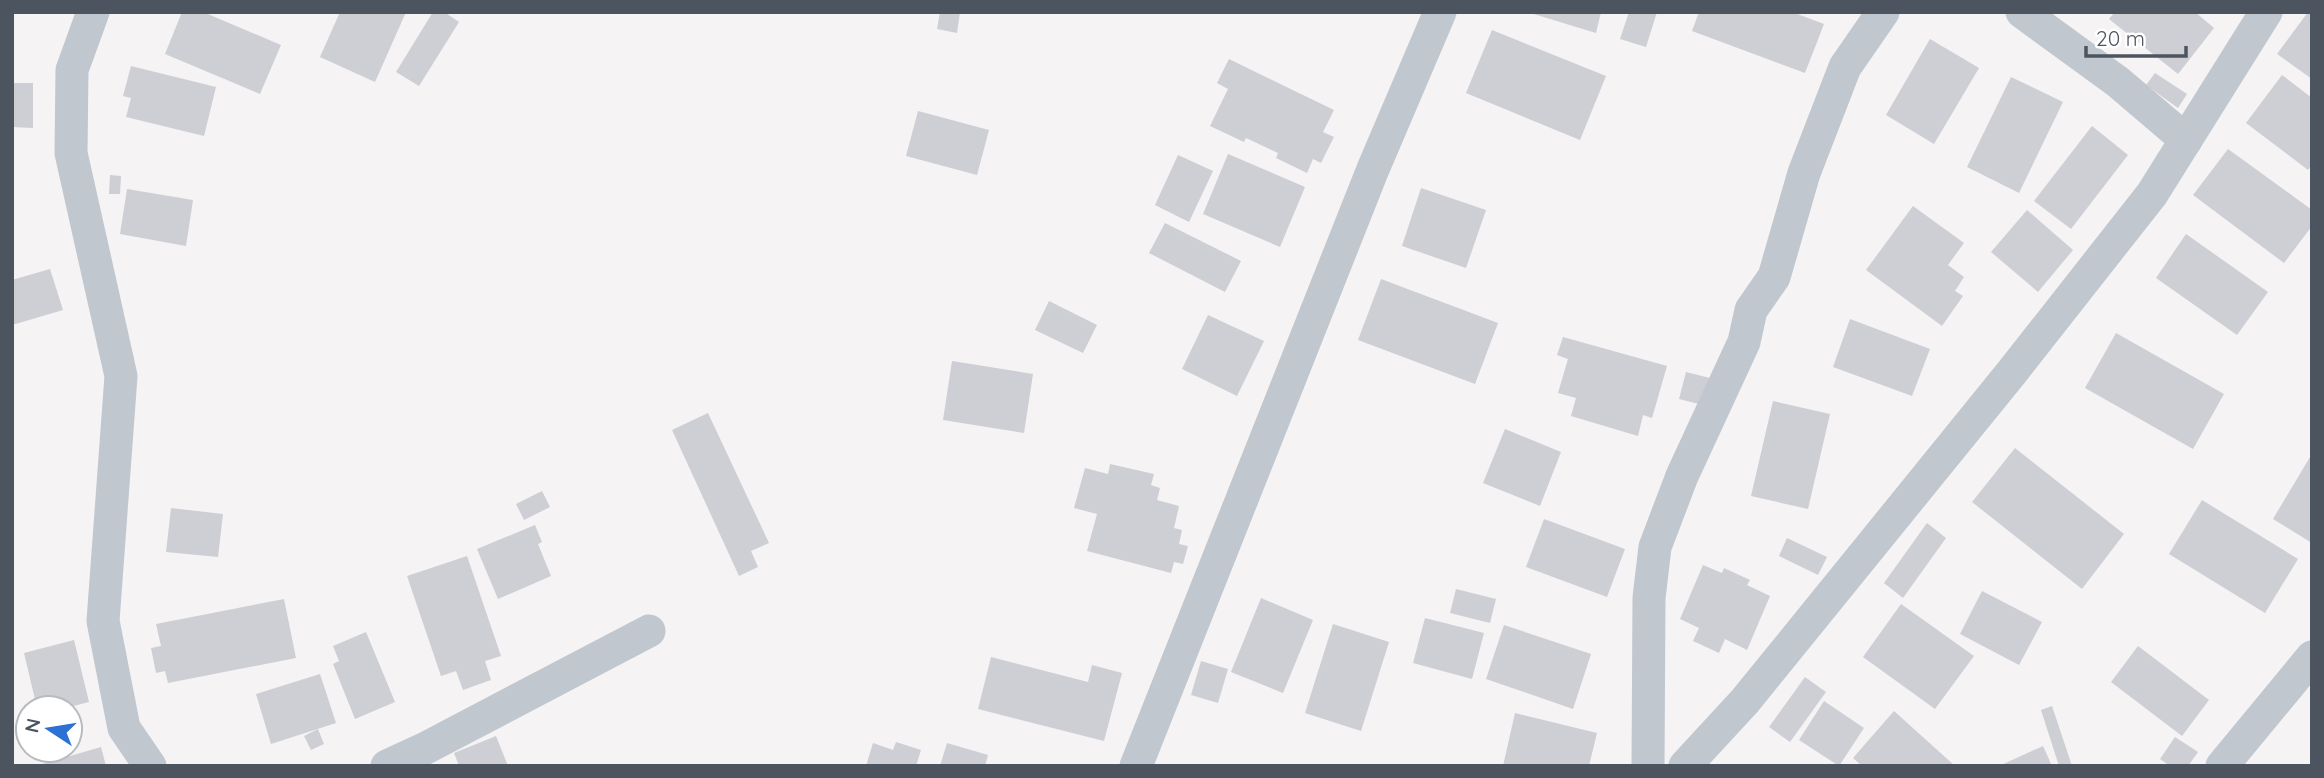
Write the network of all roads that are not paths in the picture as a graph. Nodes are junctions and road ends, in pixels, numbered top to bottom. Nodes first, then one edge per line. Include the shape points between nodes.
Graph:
1 (93, 12) edge
2 (1440, 12) edge
3 (1883, 12) edge
4 (2022, 12) edge
5 (2266, 12) edge
6 (2186, 140) junction
7 (649, 631) dead end
8 (2312, 657) edge
9 (150, 766) edge
10 (387, 766) edge
11 (1136, 766) edge
12 (1648, 766) edge
13 (1685, 766) edge
14 (2221, 766) edge

1 - 9 street via 72,70 71,153 121,376 103,621 124,728
2 - 11 street
3 - 12 street via 1845,67 1804,173 1774,277 1751,310 1744,342 1682,476 1655,547 1649,598
4 - 6 street via 2118,82
5 - 6 street
6 - 13 street via 2152,194 2012,372 1745,701
7 - 10 street
8 - 14 street

